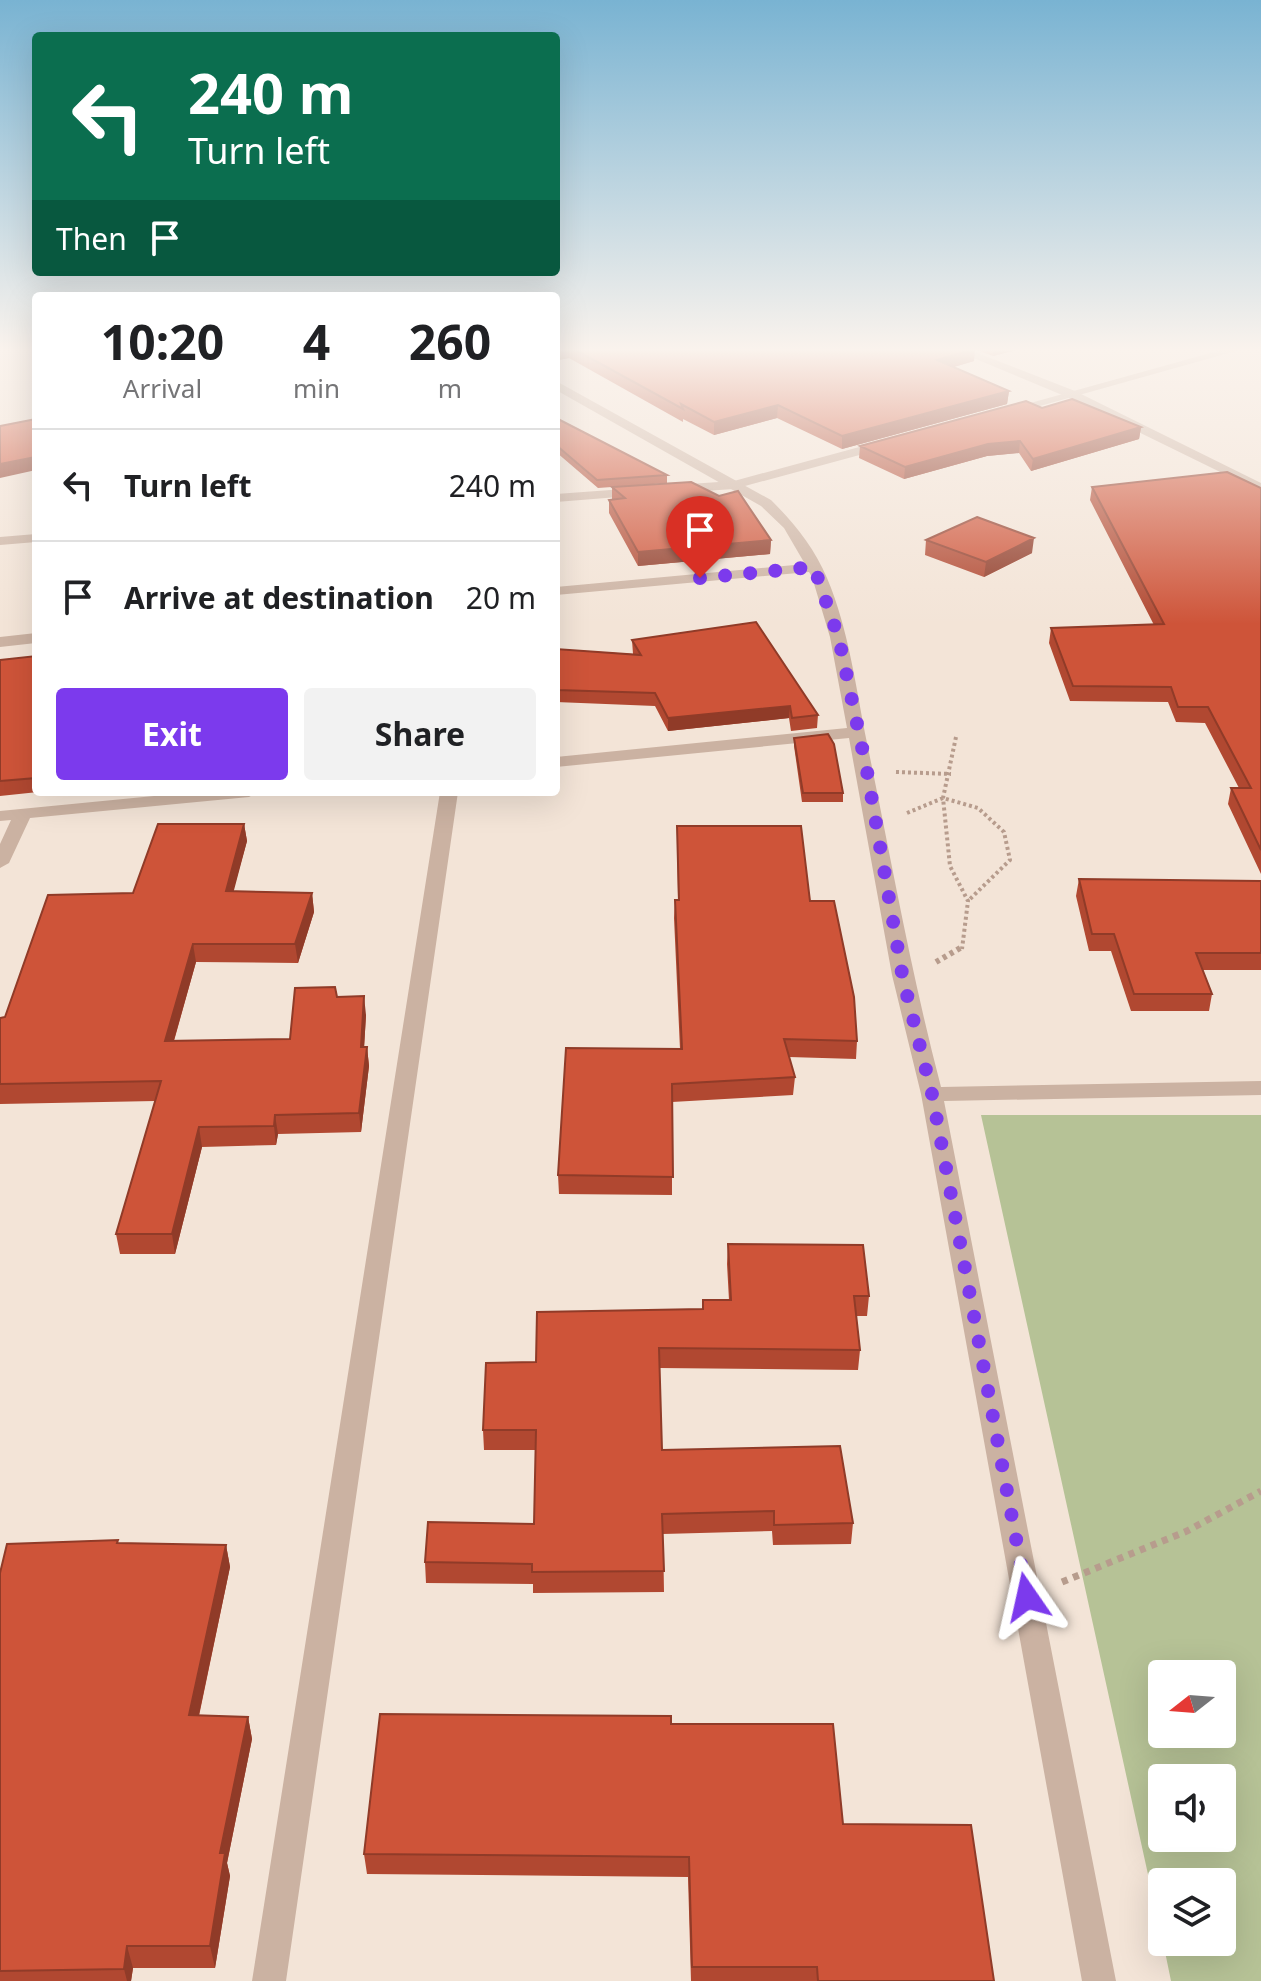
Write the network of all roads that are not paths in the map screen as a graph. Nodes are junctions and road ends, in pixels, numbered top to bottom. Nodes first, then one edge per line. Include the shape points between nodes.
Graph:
1 (653, 439) edge
2 (1163, 439) edge
3 (902, 440) edge
4 (734, 485) junction
5 (1261, 488) edge
6 (560, 498) edge
7 (32, 538) edge
8 (0, 541) edge
9 (814, 567) junction
10 (560, 591) edge
11 (32, 638) edge
12 (0, 642) edge
13 (857, 732) junction
14 (560, 762) edge
15 (208, 796) edge
16 (448, 796) edge
17 (23, 814) junction
18 (0, 816) edge
19 (0, 863) edge
20 (1261, 1088) edge
21 (932, 1094) junction
22 (269, 1981) edge
23 (1099, 1981) edge

1 - 4 street
2 - 5 street
3 - 4 street
4 - 6 street
4 - 9 street via 786,519
7 - 8 street
9 - 10 street
9 - 13 street via 839,639
11 - 12 street
13 - 14 street
13 - 21 street via 903,979
15 - 17 street
16 - 22 street
17 - 18 street
17 - 19 street
20 - 21 street
21 - 23 street

